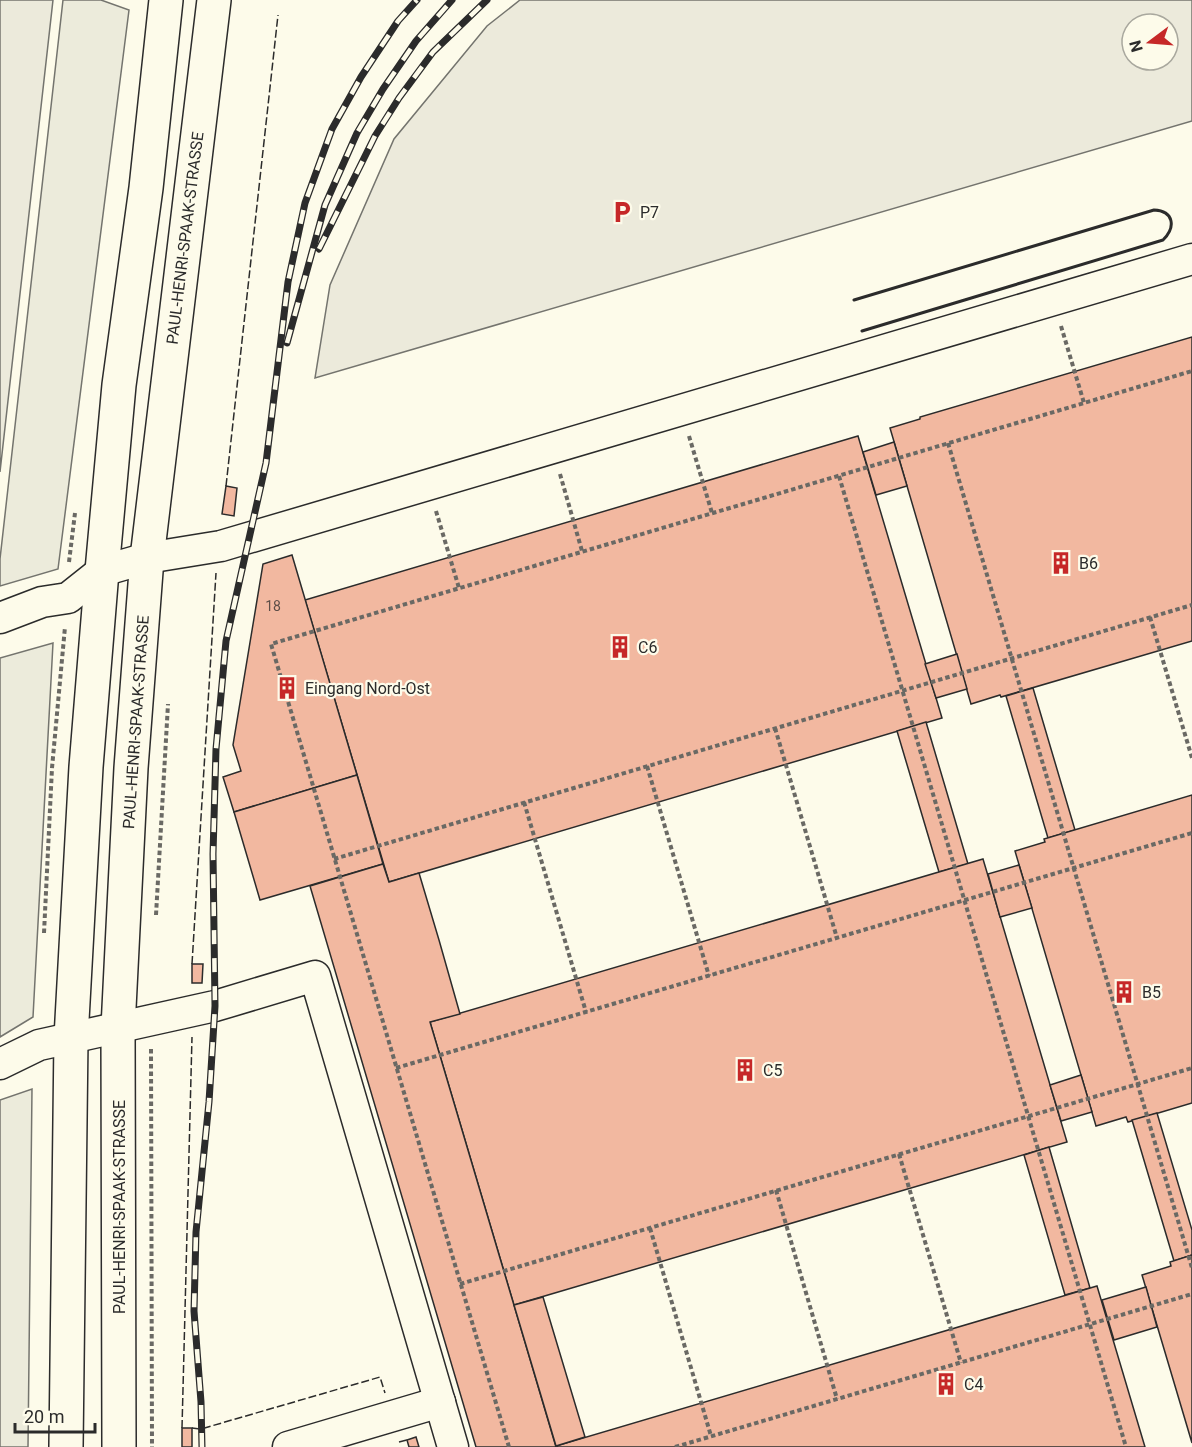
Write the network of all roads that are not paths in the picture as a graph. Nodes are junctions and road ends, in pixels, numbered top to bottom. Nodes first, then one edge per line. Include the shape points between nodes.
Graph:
1 (166, 0) edge
2 (213, 0) edge
3 (1192, 259) edge
4 (147, 558) junction
5 (102, 571) junction
6 (0, 618) edge
7 (118, 1028) junction
8 (71, 1038) junction
9 (0, 1064) edge
10 (440, 1402) junction
11 (66, 1447) edge
12 (119, 1447) edge
13 (288, 1447) edge
14 (453, 1447) edge

1 - 5 main road via 119,384
2 - 4 main road, PAUL-HENRI-SPAAK-STRASSE
3 - 4 lane via 221,546
4 - 5 lane
4 - 7 main road, PAUL-HENRI-SPAAK-STRASSE via 131,768
5 - 6 lane via 68,598 42,602
5 - 8 main road
7 - 8 lane
7 - 10 lane via 214,1006 315,976
7 - 12 main road, PAUL-HENRI-SPAAK-STRASSE
8 - 9 lane via 39,1045
8 - 11 main road
10 - 13 lane
10 - 14 lane

